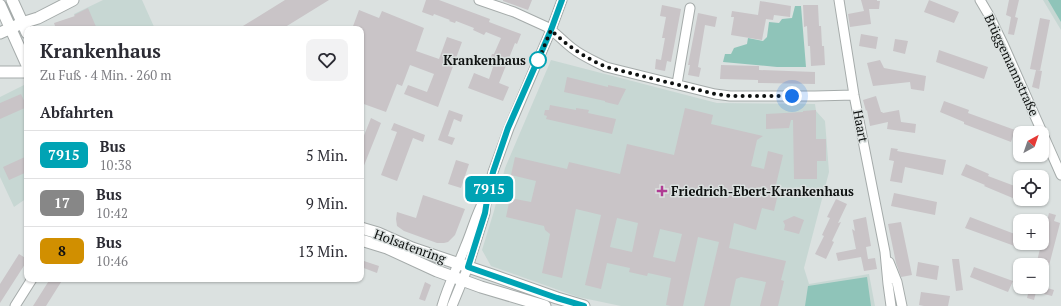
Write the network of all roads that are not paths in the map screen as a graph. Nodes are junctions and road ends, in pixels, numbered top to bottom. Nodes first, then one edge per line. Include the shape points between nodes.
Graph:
1 (12, 0) edge
2 (73, 0) edge
3 (479, 0) edge
4 (562, 0) edge
5 (839, 0) edge
6 (980, 0) edge
7 (0, 5) edge
8 (690, 8) dead end
9 (24, 26) edge
10 (28, 26) edge
11 (24, 28) edge
12 (551, 30) junction
13 (5, 31) edge
14 (24, 60) edge
15 (0, 72) edge
16 (24, 72) edge
17 (677, 84) junction
18 (854, 95) junction
19 (1061, 175) edge
20 (364, 229) edge
21 (364, 241) edge
22 (885, 252) junction
23 (463, 265) junction
24 (458, 278) junction
25 (30, 282) edge
26 (15, 306) edge
27 (442, 306) edge
28 (452, 306) edge
29 (545, 306) edge
30 (584, 306) edge
31 (891, 306) edge
32 (902, 306) edge

1 - 9 main road
2 - 10 main road
3 - 12 street via 514,12
4 - 12 street
5 - 18 street, Haart
6 - 19 street, Brüggemannstraße via 1007,53
7 - 13 main road
8 - 17 street
11 - 13 main road
12 - 17 street via 590,60 606,67
12 - 23 street via 508,128 488,194 478,210
13 - 14 main road
15 - 16 main road
17 - 18 street via 730,96
18 - 22 street, Haart
20 - 23 main road, Holsatenring
21 - 24 main road, Holsatenring
22 - 31 street, Haart
22 - 32 street, Haart via 897,282
23 - 24 street
23 - 30 main road, Holsatenring
24 - 27 street
24 - 28 street
24 - 29 main road, Holsatenring
25 - 26 street

